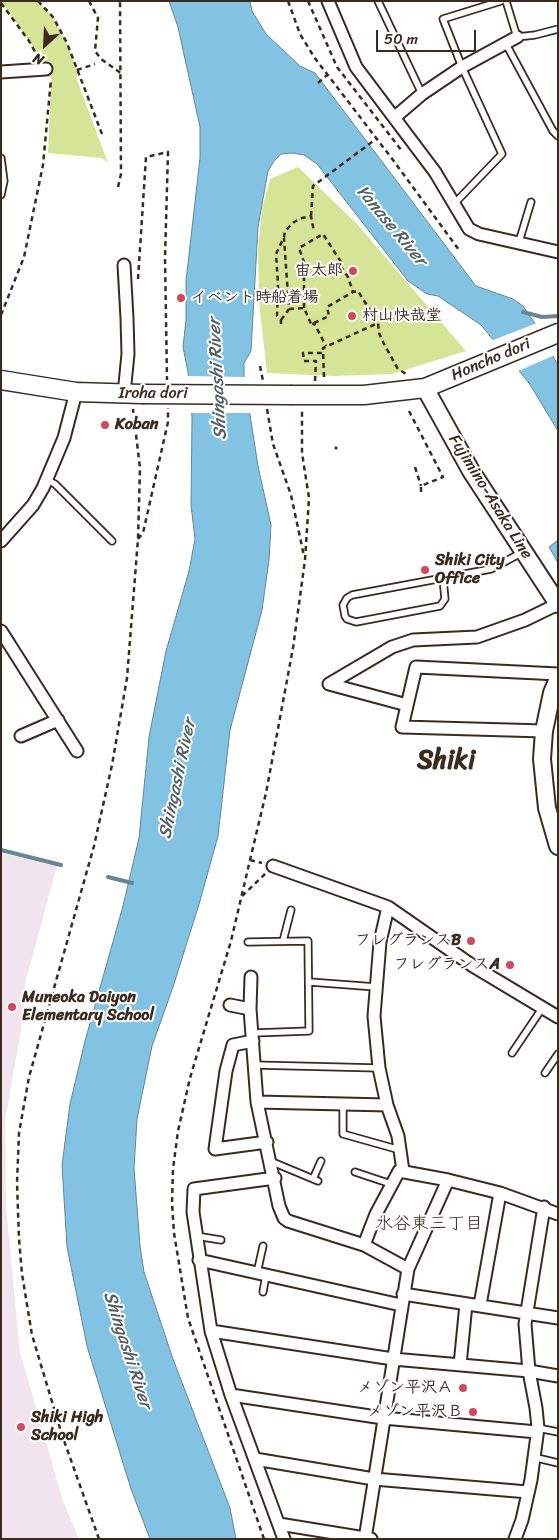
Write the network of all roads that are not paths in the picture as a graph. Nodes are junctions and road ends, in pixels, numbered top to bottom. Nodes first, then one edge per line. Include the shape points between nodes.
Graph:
1 (328, 1) edge
2 (378, 1) edge
3 (501, 1) edge
4 (506, 1) edge
5 (557, 31) edge
6 (517, 38) junction
7 (506, 44) junction
8 (462, 67) junction
9 (46, 69) road end
10 (1, 72) edge
11 (422, 94) junction
12 (395, 117) junction
13 (558, 136) edge
14 (1, 158) edge
15 (1, 195) edge
16 (532, 202) dead end
17 (453, 205) junction
18 (519, 242) junction
19 (558, 252) edge
20 (124, 265) dead end
21 (556, 334) edge
22 (1, 380) edge
23 (418, 389) junction
24 (76, 392) junction
25 (133, 394) junction
26 (47, 480) junction
27 (1, 541) edge
28 (112, 541) dead end
29 (524, 551) junction
30 (443, 579) junction
31 (558, 604) edge
32 (1, 632) edge
33 (558, 674) edge
34 (558, 679) edge
35 (407, 705) junction
36 (58, 720) junction
37 (544, 730) junction
38 (21, 736) dead end
39 (77, 752) dead end
40 (558, 846) edge
41 (273, 866) road end
42 (388, 907) junction
43 (291, 910) dead end
44 (248, 942) dead end
45 (282, 942) junction
46 (251, 977) dead end
47 (310, 982) junction
48 (376, 987) junction
49 (230, 1005) dead end
50 (543, 1007) junction
51 (250, 1009) junction
52 (558, 1017) edge
53 (253, 1037) junction
54 (512, 1053) dead end
55 (558, 1054) edge
56 (253, 1065) junction
57 (379, 1068) junction
58 (545, 1073) dead end
59 (257, 1102) junction
60 (343, 1105) junction
61 (387, 1105) junction
62 (267, 1142) junction
63 (400, 1150) junction
64 (270, 1161) junction
65 (321, 1161) dead end
66 (403, 1171) junction
67 (355, 1172) dead end
68 (274, 1178) junction
69 (448, 1180) junction
70 (391, 1184) junction
71 (500, 1193) junction
72 (544, 1208) junction
73 (558, 1214) edge
74 (196, 1236) junction
75 (221, 1240) dead end
76 (364, 1245) junction
77 (263, 1246) dead end
78 (199, 1260) junction
79 (408, 1269) junction
80 (262, 1274) junction
81 (263, 1292) dead end
82 (402, 1300) junction
83 (466, 1304) junction
84 (480, 1305) junction
85 (526, 1313) junction
86 (558, 1318) edge
87 (211, 1331) junction
88 (392, 1359) junction
89 (460, 1364) junction
90 (529, 1371) junction
91 (558, 1376) edge
92 (231, 1395) junction
93 (383, 1418) junction
94 (538, 1430) junction
95 (558, 1432) edge
96 (533, 1457) junction
97 (255, 1458) junction
98 (558, 1463) edge
99 (374, 1479) junction
100 (528, 1492) junction
101 (279, 1524) junction
102 (327, 1535) edge
103 (365, 1538) edge
104 (284, 1539) edge
105 (372, 1539) edge
106 (515, 1539) edge

1 - 12 street via 356,67
2 - 11 lane
3 - 8 lane via 443,19
4 - 6 lane
5 - 6 lane
6 - 7 street
7 - 8 street
7 - 13 lane
8 - 11 street
8 - 17 lane via 502,154
9 - 10 street
11 - 12 street
12 - 17 street via 435,172
14 - 15 lane via 4,182
16 - 18 lane
17 - 18 street via 469,229
18 - 19 street
20 - 25 street
21 - 23 main road, Honcho dori
22 - 24 main road, Iroha dori
23 - 25 main road, Iroha dori, bridge via 315,396
23 - 29 main road, Fujimino-Asaka Line
24 - 25 main road, Iroha dori
24 - 26 street via 64,438
26 - 27 street via 33,505
26 - 28 lane via 55,484
29 - 30 lane via 491,569
29 - 31 main road, Fujimino-Asaka Line
30 - 30 lane via 446,599 440,606 356,622 345,616 344,601 352,595
31 - 35 street via 525,620 477,636 413,640 392,647 329,684
32 - 36 street
33 - 35 street via 416,667
34 - 37 main road
35 - 37 street via 402,727
36 - 38 street
36 - 39 street
37 - 40 main road via 545,791
41 - 42 street
42 - 48 street via 380,942
42 - 50 street via 473,966
43 - 45 lane
44 - 45 lane
45 - 47 lane via 308,941
46 - 51 street
47 - 48 lane
47 - 53 lane via 309,1031
48 - 57 street via 374,1016
49 - 51 street
50 - 52 street
50 - 54 lane
51 - 53 street
53 - 56 street
53 - 62 street via 232,1044 215,1149
55 - 58 lane
56 - 57 lane
56 - 59 street
57 - 61 street
59 - 60 street
59 - 62 street
60 - 61 street
60 - 63 lane via 343,1134
61 - 63 street
62 - 64 street
63 - 66 street
64 - 65 lane via 316,1180
64 - 68 street
66 - 69 street
66 - 70 street via 399,1171
67 - 70 lane
68 - 74 street via 194,1189
68 - 76 street via 280,1206 288,1221
69 - 71 street
69 - 79 street
70 - 76 street
71 - 72 street
71 - 84 street
72 - 73 street
72 - 85 street
74 - 75 lane
74 - 78 street
76 - 79 street
77 - 80 lane
78 - 80 street
78 - 87 street
79 - 82 street
80 - 81 lane
80 - 82 street
82 - 83 street
82 - 88 street
83 - 84 street
83 - 89 street
84 - 85 street
85 - 86 street
85 - 90 street
87 - 88 street
87 - 92 street
88 - 89 street
88 - 93 street
89 - 90 street
90 - 91 street
90 - 94 street
92 - 93 street
92 - 97 street
93 - 94 street
93 - 99 street
94 - 95 lane
94 - 96 street
96 - 98 lane
96 - 100 street
97 - 99 street
97 - 101 street
99 - 100 street
99 - 103 street
100 - 106 street
101 - 102 street
101 - 104 street
102 - 103 street
103 - 105 street

